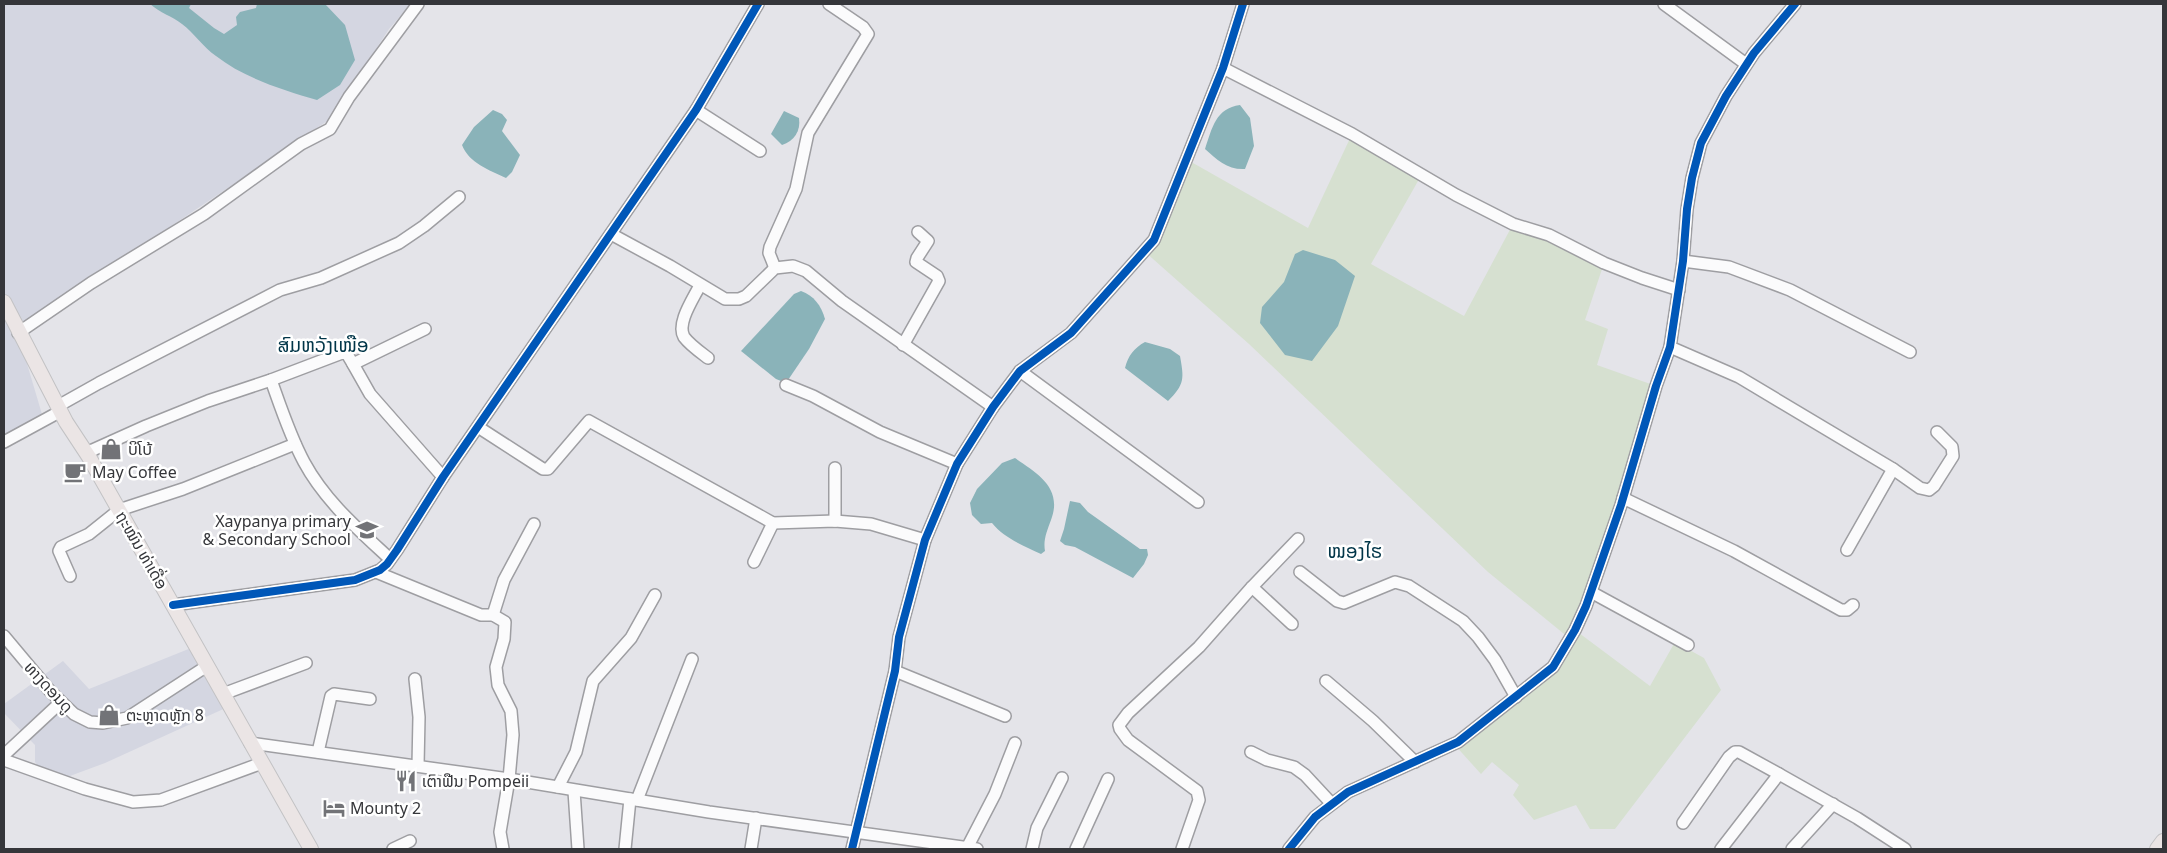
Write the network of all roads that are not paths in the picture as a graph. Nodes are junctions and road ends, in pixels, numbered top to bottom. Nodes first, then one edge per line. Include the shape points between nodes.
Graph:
1 (418, 4) edge
2 (829, 4) edge
3 (1664, 4) edge
4 (1794, 4) edge
5 (755, 5) edge
6 (1239, 5) edge
7 (1746, 64) junction
8 (1224, 68) junction
9 (696, 110) junction
10 (760, 151) dead end
11 (459, 197) dead end
12 (918, 232) dead end
13 (611, 234) junction
14 (1683, 261) junction
15 (775, 268) junction
16 (700, 286) junction
17 (1679, 290) junction
18 (4, 302) edge
19 (425, 328) dead end
20 (18, 333) junction
21 (902, 345) junction
22 (1670, 347) junction
23 (1910, 352) dead end
24 (708, 358) dead end
25 (353, 364) junction
26 (1020, 370) junction
27 (271, 380) junction
28 (786, 385) dead end
29 (993, 407) junction
30 (60, 409) junction
31 (478, 427) junction
32 (1936, 432) dead end
33 (4, 442) edge
34 (295, 444) junction
35 (86, 453) junction
36 (957, 464) junction
37 (836, 468) dead end
38 (1893, 469) junction
39 (443, 477) junction
40 (1623, 498) junction
41 (1198, 502) dead end
42 (119, 510) junction
43 (834, 522) junction
44 (534, 524) dead end
45 (773, 524) junction
46 (1298, 539) dead end
47 (925, 540) junction
48 (1846, 550) dead end
49 (390, 559) junction
50 (754, 562) dead end
51 (376, 572) junction
52 (1300, 572) dead end
53 (70, 576) dead end
54 (1252, 587) junction
55 (1591, 592) junction
56 (655, 596) dead end
57 (173, 605) junction
58 (1853, 605) dead end
59 (493, 615) junction
60 (1292, 624) dead end
61 (4, 636) edge
62 (1688, 645) dead end
63 (692, 659) dead end
64 (306, 663) dead end
65 (207, 666) junction
66 (895, 671) junction
67 (415, 679) dead end
68 (1326, 681) dead end
69 (223, 694) junction
70 (1516, 697) junction
71 (370, 699) dead end
72 (61, 702) junction
73 (1006, 716) dead end
74 (250, 743) junction
75 (1015, 743) dead end
76 (318, 752) junction
77 (1251, 752) dead end
78 (4, 755) edge
79 (4, 760) edge
80 (1415, 762) junction
81 (262, 763) junction
82 (418, 766) junction
83 (1779, 774) junction
84 (1062, 778) dead end
85 (509, 779) junction
86 (1108, 779) dead end
87 (558, 788) junction
88 (574, 791) junction
89 (634, 800) junction
90 (1332, 803) junction
91 (1833, 804) junction
92 (756, 818) junction
93 (1683, 823) dead end
94 (855, 832) junction
95 (2163, 840) edge
96 (410, 841) dead end
97 (972, 848) edge
98 (311, 849) edge
99 (393, 849) edge
100 (503, 849) edge
101 (578, 849) edge
102 (625, 849) edge
103 (751, 849) edge
104 (852, 849) edge
105 (1032, 849) edge
106 (1076, 849) edge
107 (1182, 849) edge
108 (1289, 849) edge
109 (1721, 849) edge
110 (1792, 849) edge
111 (1904, 849) edge
112 (2157, 849) edge

1 - 20 street via 349,97 330,129 301,144 204,214 91,282
2 - 15 street via 868,34 808,133 796,189 770,247
3 - 7 street
4 - 7 street
5 - 9 street
6 - 8 street
7 - 14 street via 1710,123 1702,143 1690,186
8 - 17 street via 1352,134 1456,196 1512,224 1549,236 1634,275
8 - 26 street via 1154,240 1071,334
9 - 10 street
9 - 13 street
11 - 30 street via 399,243 321,278 280,290 99,383
12 - 21 street via 928,241 916,262 938,276 939,281
13 - 16 street
13 - 31 street
14 - 17 street
14 - 23 street via 1729,267 1790,290
15 - 16 street via 739,299 726,299
15 - 21 street via 792,266 806,271
16 - 24 street via 684,320 682,332
17 - 22 street
18 - 20 main road, ຖະໝົນ ທ່າເດື່ອ
19 - 25 street
20 - 30 main road, ຖະໝົນ ທ່າເດື່ອ
21 - 29 street
22 - 38 street via 1739,377
22 - 40 street
25 - 27 street via 347,354 342,353
25 - 39 street via 370,394
26 - 29 street
26 - 41 street
27 - 34 street
27 - 35 street via 154,422
28 - 36 street via 880,432
29 - 36 street
30 - 33 street
30 - 35 main road, ຖະໝົນ ທ່າເດື່ອ
31 - 39 street
31 - 45 street via 543,469 548,469 589,421
32 - 38 street via 1952,448 1953,456 1929,490 1920,488
34 - 42 street via 183,489
34 - 49 street via 329,500
35 - 42 main road, ຖະໝົນ ທ່າເດື່ອ
36 - 47 street
37 - 43 street
38 - 48 street
39 - 49 street
40 - 55 street
40 - 58 street via 1734,551 1842,610
42 - 53 street via 89,534 61,547 59,551
42 - 57 main road, ຖະໝົນ ທ່າເດື່ອ
43 - 45 street
43 - 47 street via 871,524
44 - 59 street via 504,580
45 - 50 street
46 - 54 street
47 - 66 street via 899,636
49 - 51 street
51 - 57 street via 356,580
51 - 59 street via 481,614
52 - 70 street via 1344,603 1395,582 1410,586 1444,607 1473,631 1495,660
54 - 60 street
54 - 107 street via 1199,646 1119,725 1128,740 1197,791 1199,800
55 - 62 street
55 - 70 street via 1575,630 1553,667
56 - 87 street via 631,638 593,681 576,752
57 - 65 main road, ຖະໝົນ ທ່າເດື່ອ
59 - 85 street via 505,622 506,628 496,667 498,685 513,718
61 - 72 street, ທາງດອນດູ
63 - 89 street
64 - 69 street
65 - 69 main road, ຖະໝົນ ທ່າເດື່ອ
65 - 72 street, ທາງດອນດູ via 138,712 115,721 90,722
66 - 73 street
66 - 94 street
67 - 82 street via 419,717
68 - 80 street
69 - 74 main road, ຖະໝົນ ທ່າເດື່ອ
70 - 80 street via 1458,742
71 - 76 street via 331,696
72 - 78 street
74 - 76 street
74 - 81 main road, ຖະໝົນ ທ່າເດື່ອ
75 - 97 street
76 - 82 street
77 - 90 street via 1294,767
79 - 81 street via 133,802 161,800
80 - 90 street via 1363,784
81 - 98 main road, ຖະໝົນ ທ່າເດື່ອ
82 - 85 street
83 - 91 street
83 - 93 street via 1735,752
83 - 109 street
84 - 105 street via 1037,828
85 - 87 street
85 - 100 street via 500,832
86 - 106 street
87 - 88 street
88 - 89 street
88 - 101 street
89 - 92 street
89 - 102 street
90 - 108 street via 1315,817
91 - 110 street
91 - 111 street
92 - 94 street
92 - 103 street
94 - 97 street
94 - 104 street
95 - 112 main road
96 - 99 street

